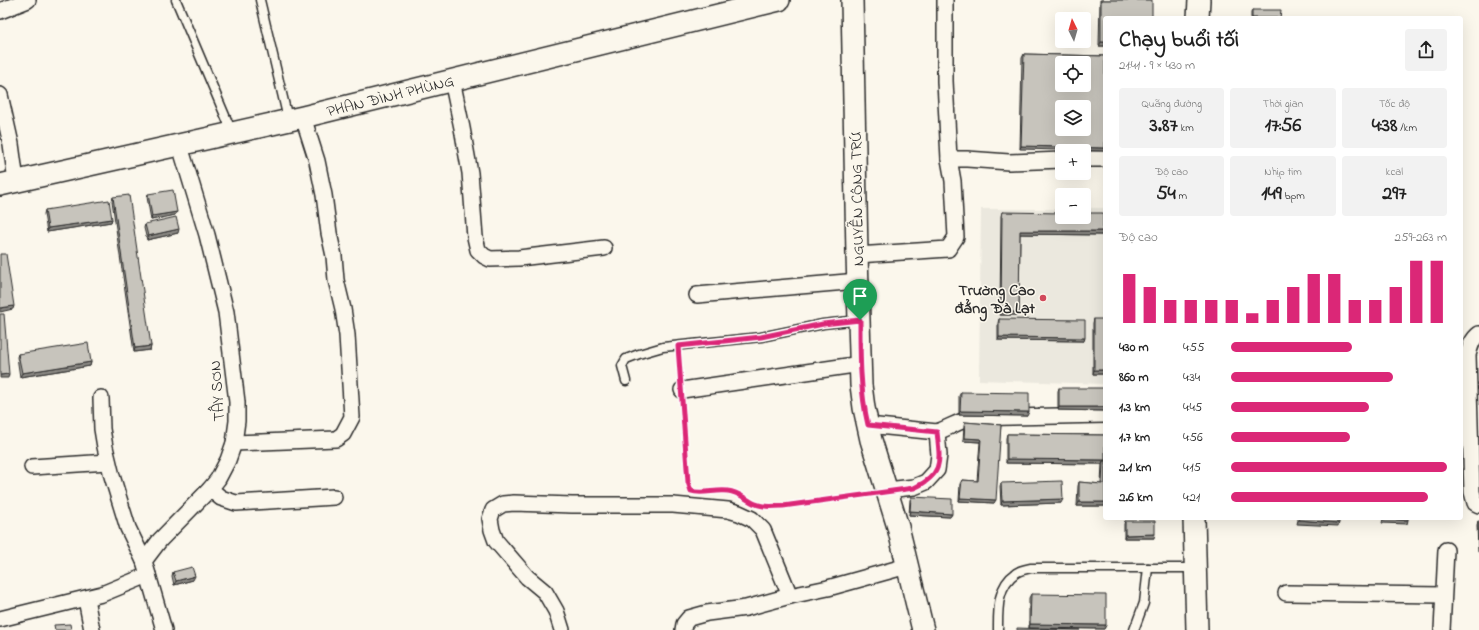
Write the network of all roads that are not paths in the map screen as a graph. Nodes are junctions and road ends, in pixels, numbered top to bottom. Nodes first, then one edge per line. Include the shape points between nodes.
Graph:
1 (28, 0) edge
2 (176, 0) edge
3 (260, 0) edge
4 (779, 0) edge
5 (852, 0) edge
6 (945, 0) edge
7 (1199, 0) edge
8 (0, 11) edge
9 (1198, 16) edge
10 (452, 80) junction
11 (0, 95) edge
12 (296, 119) junction
13 (233, 133) junction
14 (180, 146) junction
15 (949, 159) junction
16 (1103, 159) edge
17 (1055, 160) edge
18 (1091, 160) edge
19 (8, 183) edge
20 (604, 248) dead end
21 (857, 255) junction
22 (858, 281) junction
23 (696, 295) dead end
24 (860, 320) junction
25 (1479, 334) edge
26 (861, 364) junction
27 (626, 381) dead end
28 (682, 390) road end
29 (101, 398) dead end
30 (1103, 415) edge
31 (868, 425) junction
32 (937, 432) junction
33 (234, 444) junction
34 (108, 462) junction
35 (32, 467) dead end
36 (210, 489) junction
37 (887, 490) junction
38 (334, 497) dead end
39 (1479, 505) edge
40 (1194, 520) edge
41 (1446, 550) dead end
42 (907, 566) junction
43 (146, 568) junction
44 (1148, 568) junction
45 (1195, 568) junction
46 (1286, 593) dead end
47 (1444, 595) junction
48 (790, 596) junction
49 (86, 598) junction
50 (0, 619) edge
51 (92, 630) edge
52 (164, 630) edge
53 (562, 630) edge
54 (683, 630) edge
55 (923, 630) edge
56 (998, 630) edge
57 (1134, 630) edge
58 (1197, 630) edge
59 (1442, 630) edge

1 - 8 street
2 - 13 lane
3 - 12 lane
4 - 10 street, PHAN ĐÌNH PHÙNG
5 - 21 street, NGUYỄN CÔNG TRỨ
6 - 15 street via 945,82
7 - 9 street
10 - 12 street, PHAN ĐÌNH PHÙNG
10 - 20 street via 470,173 478,250 490,259
11 - 19 street via 11,144
12 - 13 street, PHAN ĐÌNH PHÙNG
12 - 33 street via 317,160 324,195 347,335 352,417 343,434 336,439
13 - 14 street, PHAN ĐÌNH PHÙNG
14 - 19 street, PHAN ĐÌNH PHÙNG
14 - 33 street, TÂY SƠN via 207,235 226,312 237,402
15 - 17 street via 1009,162
15 - 21 street via 956,237 948,249
16 - 18 street
21 - 22 street, NGUYỄN CÔNG TRỨ
22 - 23 street
22 - 24 street, NGUYỄN CÔNG TRỨ
24 - 26 street, NGUYỄN CÔNG TRỨ
24 - 27 lane via 823,324 761,337 663,347 626,359 622,366
25 - 39 street via 1473,340 1468,355 1472,492 1474,503
26 - 28 street
26 - 31 street, NGUYỄN CÔNG TRỨ via 861,385
29 - 34 street via 102,429
30 - 32 street via 970,418
31 - 32 street
31 - 37 street, NGUYỄN CÔNG TRỨ
32 - 37 street via 937,470 926,482 914,488
33 - 36 street, TÂY SƠN via 218,479
34 - 35 street
34 - 43 street via 128,528
36 - 38 street via 221,498 236,503
36 - 43 street, TÂY SƠN via 160,540
37 - 42 street, NGUYỄN CÔNG TRỨ
40 - 45 street
41 - 47 street
42 - 48 street
42 - 55 street, NGUYỄN CÔNG TRỨ
43 - 49 street via 102,594
43 - 52 street
44 - 45 lane
44 - 56 lane via 1031,568 1017,572 1005,583 998,603
44 - 57 lane via 1144,603
45 - 58 street
46 - 47 street
47 - 59 street
48 - 53 street via 763,530 752,519 739,513 673,505 503,504 493,510 490,518 496,541 545,592 556,610
48 - 54 street via 746,608 689,618
49 - 50 street
49 - 51 street

